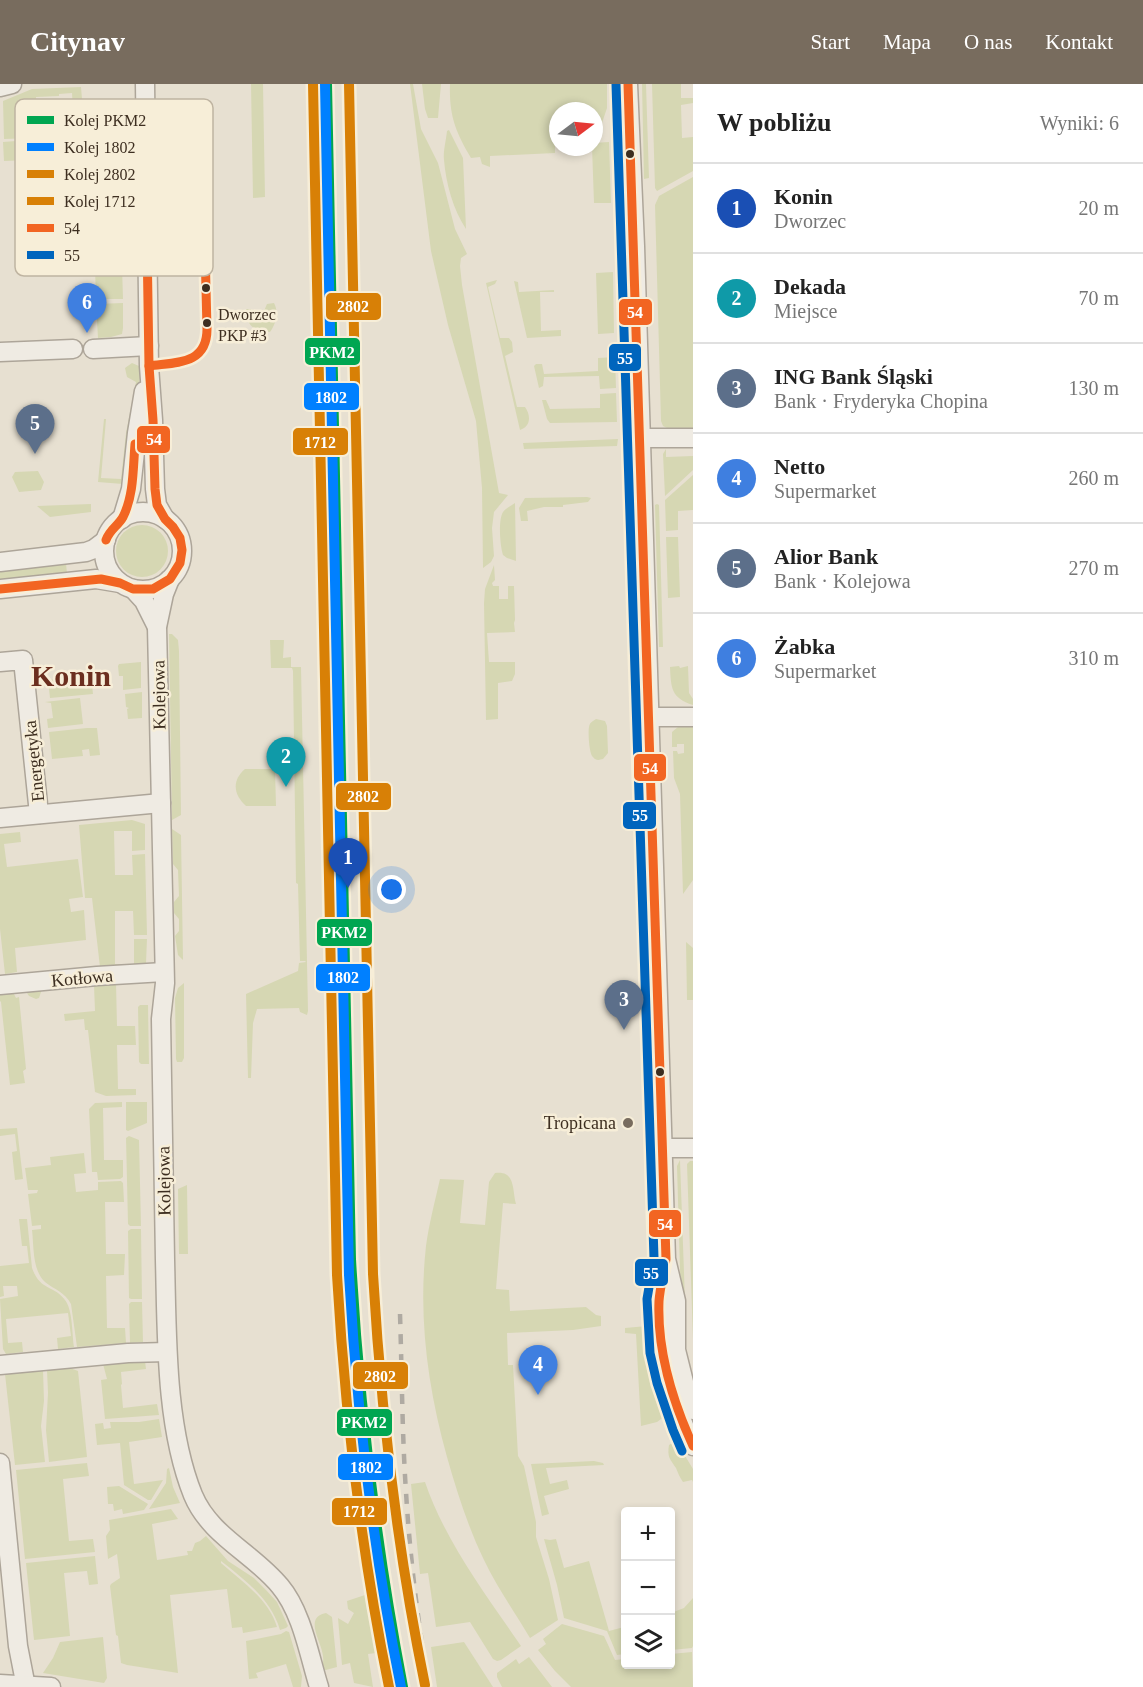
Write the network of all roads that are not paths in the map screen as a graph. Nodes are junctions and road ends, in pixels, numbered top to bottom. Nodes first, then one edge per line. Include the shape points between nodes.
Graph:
1 (12, 84) edge
2 (145, 84) edge
3 (628, 84) edge
4 (0, 87) edge
5 (145, 99) edge
6 (148, 276) edge
7 (149, 346) junction
8 (93, 349) dead end
9 (73, 350) dead end
10 (0, 352) edge
11 (149, 366) junction
12 (640, 438) junction
13 (693, 438) edge
14 (122, 519) junction
15 (165, 519) junction
16 (106, 540) junction
17 (0, 562) edge
18 (170, 579) junction
19 (127, 586) junction
20 (0, 589) edge
21 (158, 627) junction
22 (0, 662) edge
23 (649, 717) junction
24 (693, 717) edge
25 (161, 802) junction
26 (39, 814) junction
27 (0, 818) edge
28 (164, 972) junction
29 (0, 985) edge
30 (663, 1148) junction
31 (693, 1148) edge
32 (666, 1259) junction
33 (167, 1352) junction
34 (0, 1365) edge
35 (693, 1410) edge
36 (693, 1446) edge
37 (0, 1463) edge
38 (0, 1684) edge
39 (25, 1686) edge
40 (51, 1687) edge
41 (319, 1687) edge

1 - 4 street
2 - 5 street
3 - 12 street
6 - 7 street
7 - 8 street
7 - 11 street
9 - 10 street
11 - 14 street via 136,433 131,489
11 - 15 street via 155,489 157,505
12 - 13 street
12 - 23 street
14 - 15 street via 144,512
14 - 16 street
15 - 18 street via 180,538 182,550 180,563
16 - 17 street via 86,552
16 - 19 street via 105,559 113,576
18 - 19 street via 153,589
18 - 21 street, Kolejowa
19 - 20 street via 96,579
19 - 21 street, Kolejowa via 144,602
21 - 25 street, Kolejowa
22 - 26 street, Energetyka via 23,660
23 - 24 street
23 - 30 street
25 - 26 street, Energetyka
25 - 28 street, Kolejowa
26 - 27 street, Energetyka
28 - 29 street, Kotłowa
28 - 33 street, Kolejowa via 161,1019
30 - 31 street
30 - 32 street
32 - 35 street via 676,1301 676,1350
32 - 36 street via 659,1300 662,1351
33 - 34 street
33 - 41 street, Kolejowa via 179,1450 194,1497 214,1528 271,1576 291,1601
37 - 39 street
38 - 39 street
39 - 40 street

